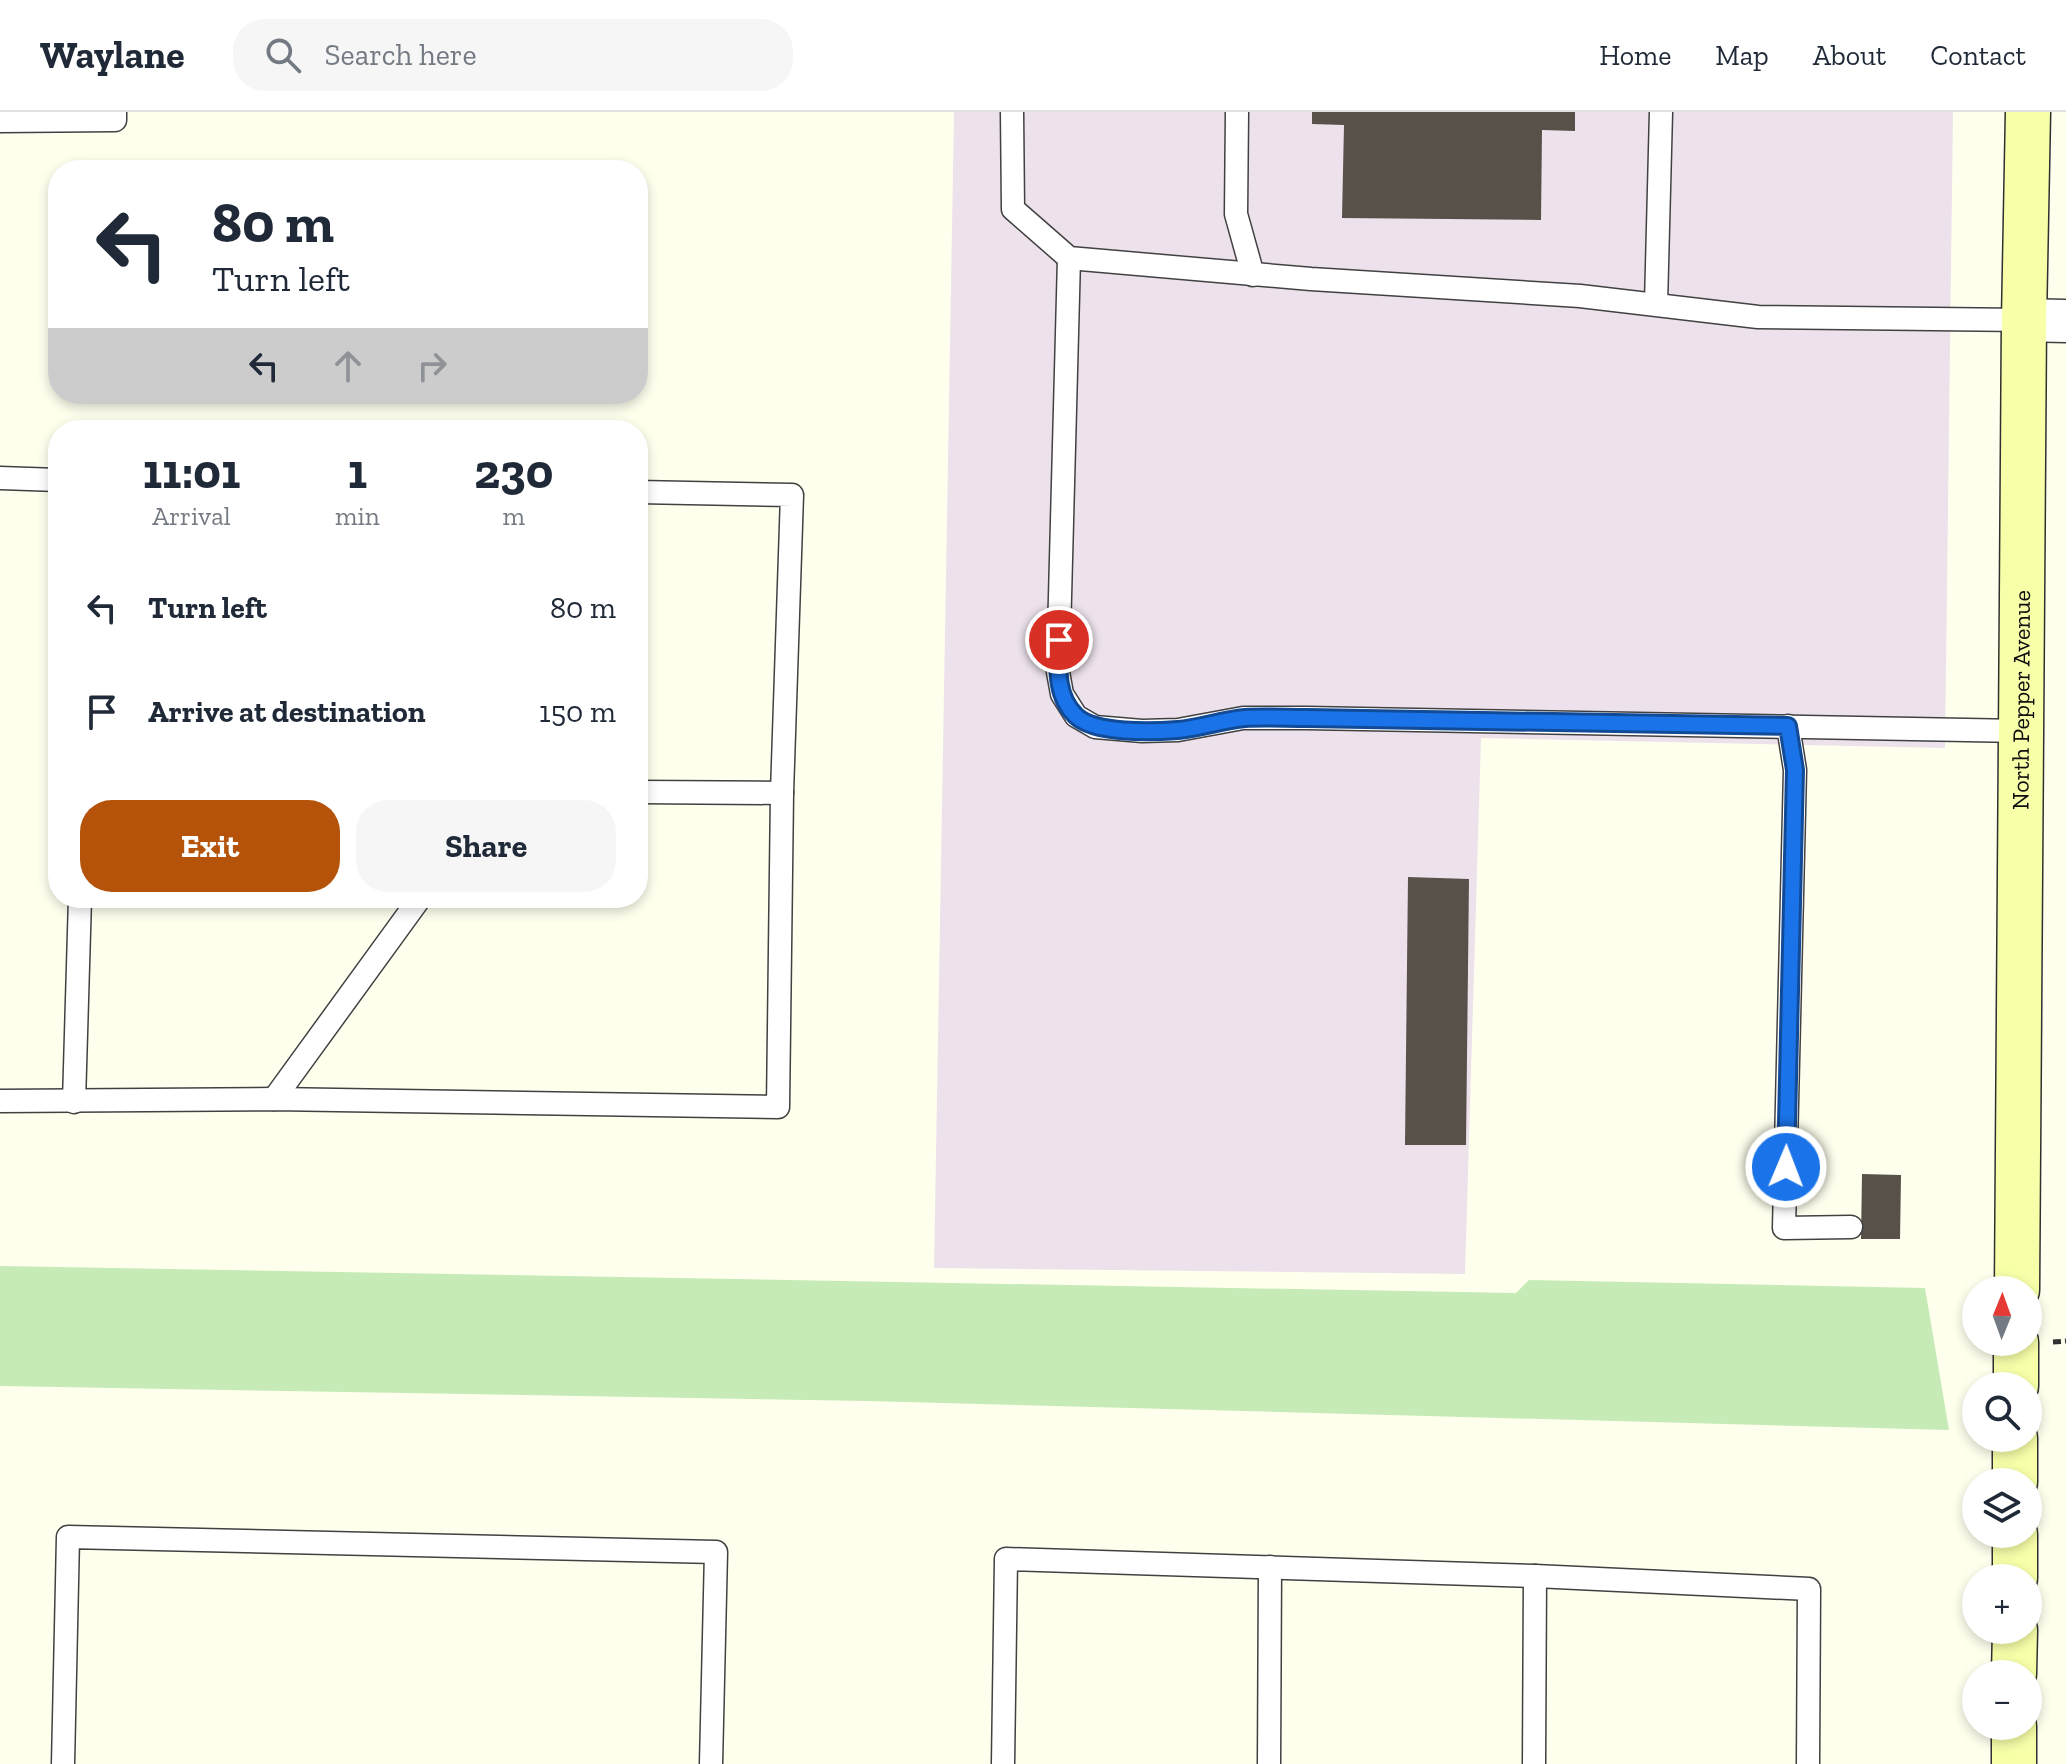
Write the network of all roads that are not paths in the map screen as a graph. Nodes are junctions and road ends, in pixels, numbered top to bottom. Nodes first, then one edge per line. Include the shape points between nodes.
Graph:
1 (115, 112) edge
2 (1012, 112) edge
3 (1237, 112) edge
4 (1661, 112) edge
5 (2028, 112) edge
6 (0, 121) edge
7 (1069, 258) junction
8 (1253, 275) junction
9 (1656, 304) junction
10 (2045, 321) edge
11 (0, 478) edge
12 (48, 480) edge
13 (648, 492) edge
14 (1788, 726) junction
15 (2020, 731) junction
16 (648, 792) edge
17 (782, 793) junction
18 (80, 908) edge
19 (413, 908) edge
20 (274, 1099) junction
21 (0, 1101) edge
22 (74, 1102) junction
23 (1851, 1227) dead end
24 (2017, 1276) edge
25 (1270, 1567) junction
26 (1535, 1576) junction
27 (2014, 1740) edge
28 (63, 1764) edge
29 (711, 1764) edge
30 (1003, 1764) edge
31 (1269, 1764) edge
32 (1534, 1764) edge
33 (1808, 1764) edge
34 (2014, 1764) edge

1 - 6 lane via 115,120
2 - 7 lane via 1013,209
3 - 8 lane via 1236,214
4 - 9 lane
5 - 10 main road, North Pepper Avenue
7 - 8 lane
7 - 14 lane via 1058,672 1062,694 1076,716 1095,727 1142,731 1243,718
8 - 9 lane
9 - 10 lane via 1758,317
10 - 15 main road, North Pepper Avenue
11 - 12 lane
13 - 17 lane via 792,495
14 - 15 lane
14 - 23 lane via 1795,770 1784,1228
15 - 24 main road, North Pepper Avenue
16 - 17 lane
17 - 20 lane via 778,1107
18 - 22 lane
19 - 20 lane
20 - 22 lane
21 - 22 lane
25 - 26 lane
25 - 30 lane via 1006,1559
25 - 31 lane
26 - 32 lane
26 - 33 lane via 1809,1589
27 - 34 main road
28 - 29 lane via 68,1537 716,1552

